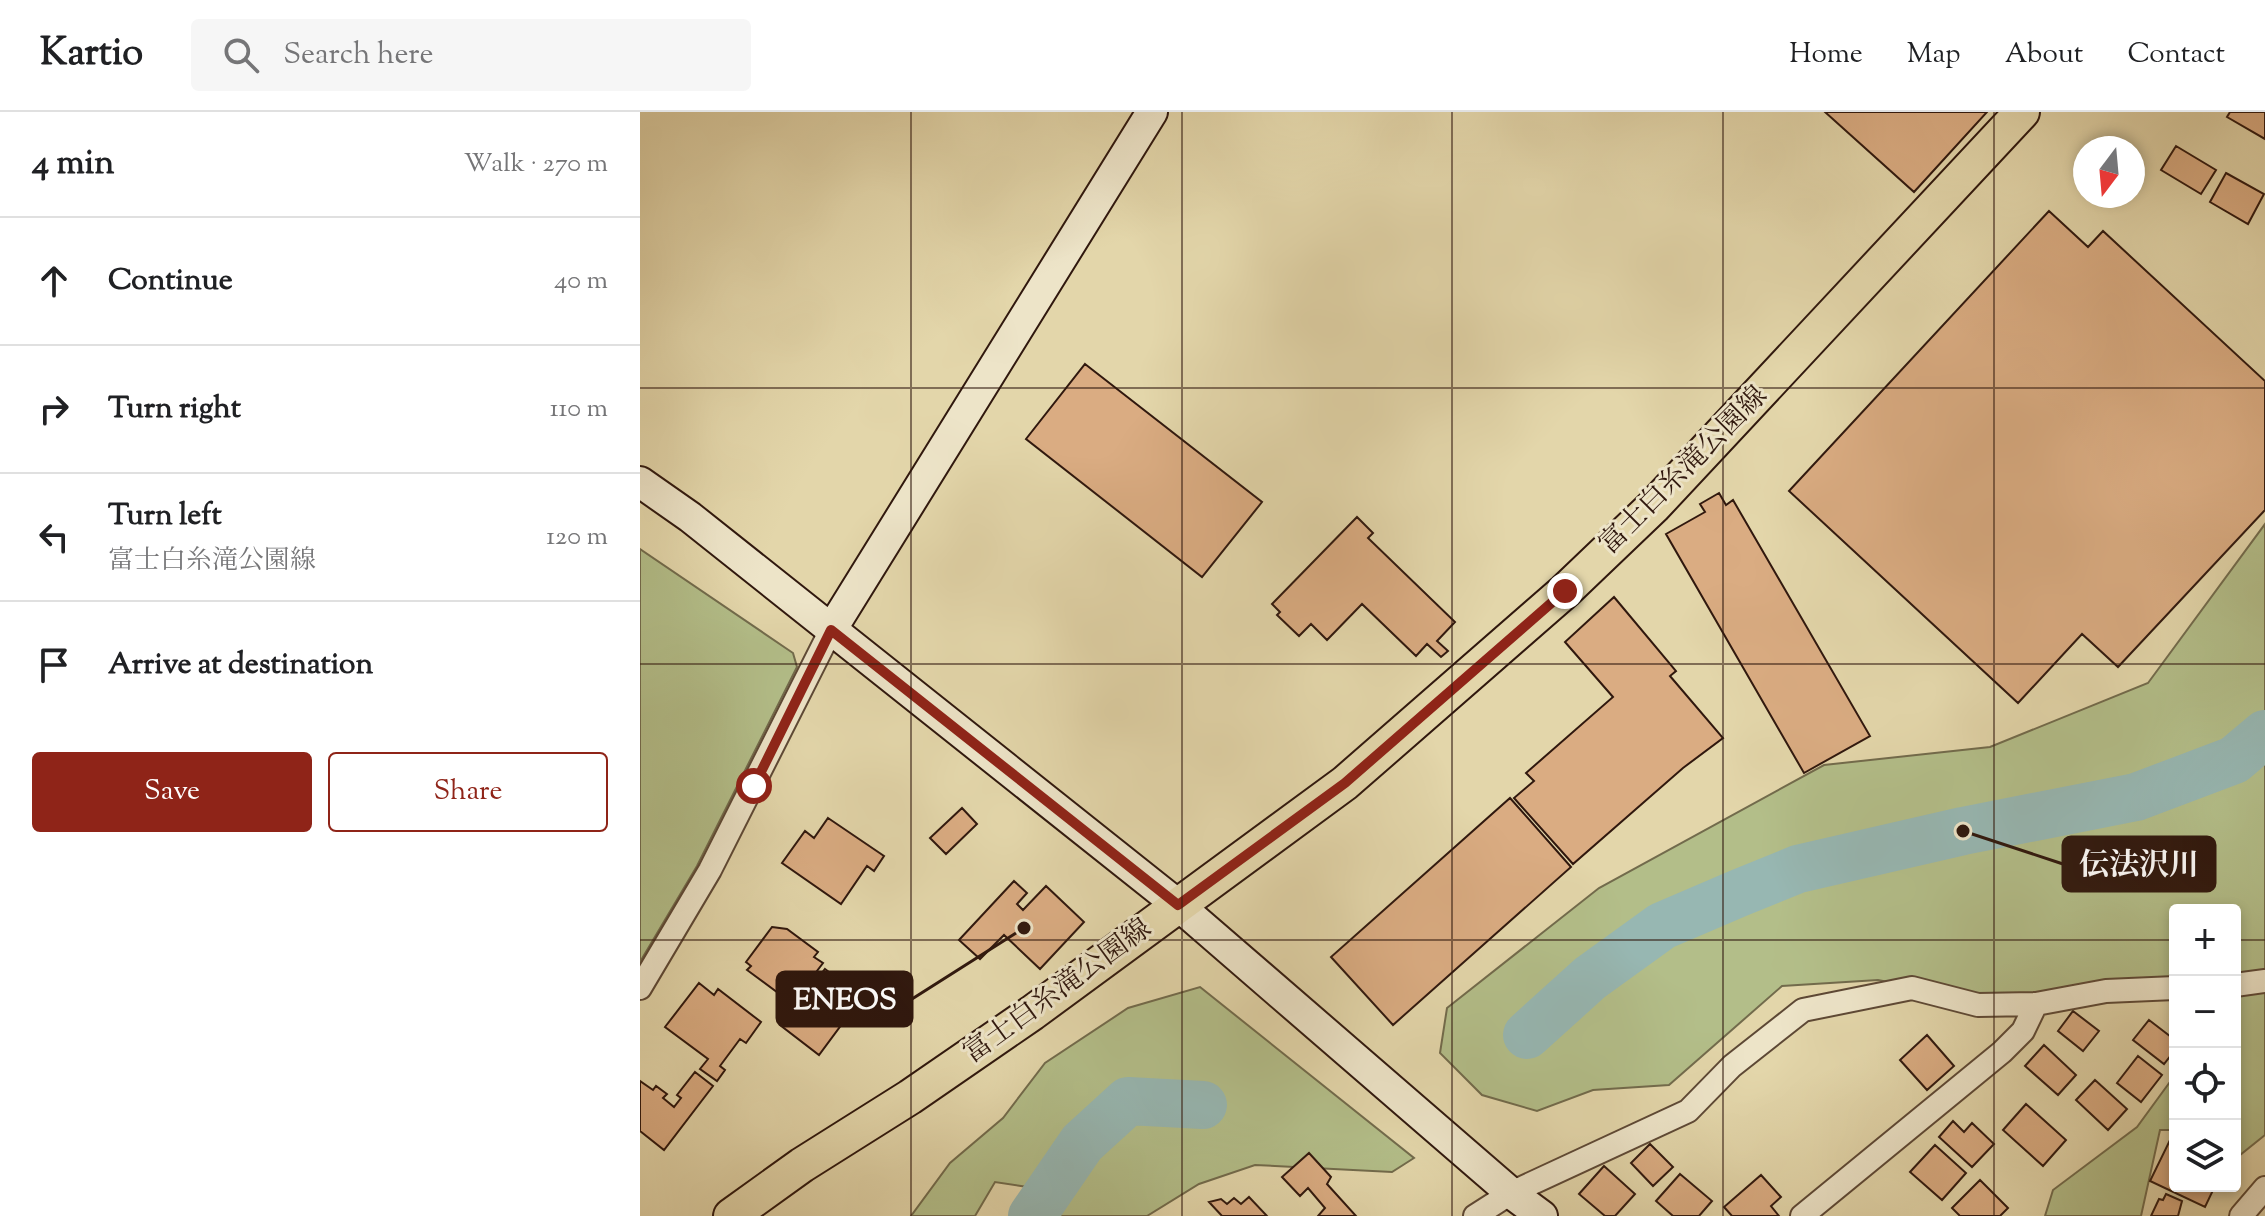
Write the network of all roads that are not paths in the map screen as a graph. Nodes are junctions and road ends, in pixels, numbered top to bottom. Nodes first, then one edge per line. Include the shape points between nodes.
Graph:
1 (1152, 112) edge
2 (2022, 112) edge
3 (640, 482) edge
4 (831, 630) junction
5 (1178, 905) junction
6 (2265, 981) edge
7 (2241, 984) edge
8 (640, 988) edge
9 (2169, 988) edge
10 (2036, 1004) junction
11 (2265, 1188) edge
12 (1511, 1193) junction
13 (731, 1216) edge
14 (1475, 1216) edge
15 (1542, 1216) edge
16 (1802, 1216) edge
17 (2241, 1216) edge

1 - 4 street
2 - 5 main road, 富士白糸滝公園線 via 1764,391 1565,591 1345,783
3 - 4 street
4 - 5 street
4 - 8 street via 710,870
5 - 12 street
5 - 13 main road, 富士白糸滝公園線 via 1032,1013
6 - 7 street
9 - 10 street via 2106,991
10 - 12 street via 1978,1005 1912,988 1803,1010 1732,1066 1688,1111
10 - 16 street via 2023,1031 2002,1052
11 - 17 street
12 - 14 street
12 - 15 street

